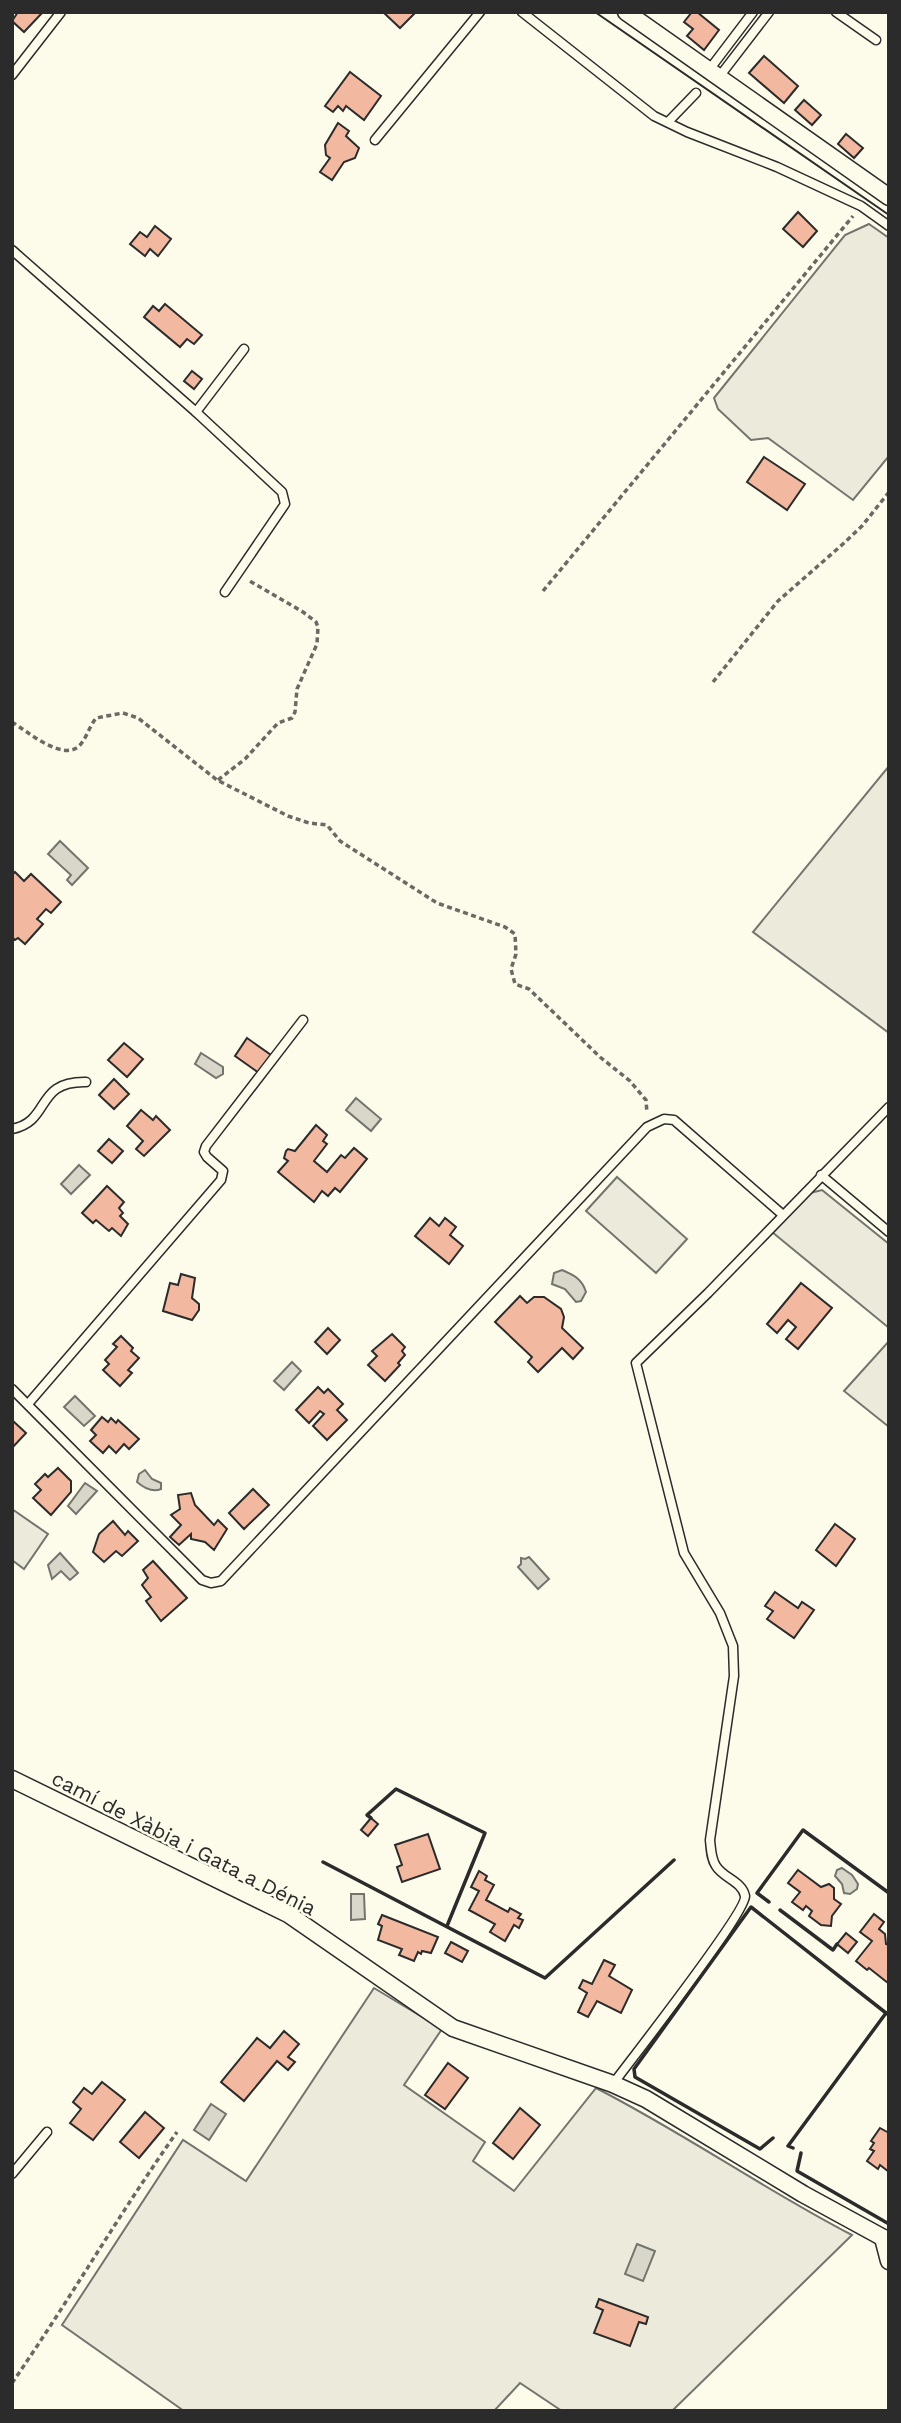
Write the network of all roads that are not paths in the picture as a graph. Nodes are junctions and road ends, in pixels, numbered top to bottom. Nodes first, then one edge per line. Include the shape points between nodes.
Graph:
1 (61, 12) edge
2 (480, 12) edge
3 (522, 12) edge
4 (626, 12) edge
5 (753, 12) edge
6 (769, 12) edge
7 (836, 12) edge
8 (876, 40) dead end
9 (714, 73) junction
10 (12, 75) edge
11 (696, 93) dead end
12 (668, 122) junction
13 (375, 140) dead end
14 (889, 197) edge
15 (889, 226) edge
16 (12, 250) edge
17 (244, 349) dead end
18 (196, 412) junction
19 (225, 592) dead end
20 (303, 1020) dead end
21 (86, 1082) dead end
22 (889, 1107) edge
23 (12, 1129) edge
24 (821, 1175) junction
25 (783, 1215) junction
26 (889, 1232) edge
27 (12, 1389) edge
28 (28, 1404) junction
29 (12, 1779) edge
30 (613, 2084) junction
31 (47, 2132) dead end
32 (12, 2174) edge
33 (886, 2239) edge
34 (889, 2261) edge

1 - 10 lane
2 - 13 lane
3 - 12 lane via 640,106
4 - 9 street
5 - 9 lane
6 - 9 lane
7 - 8 lane
9 - 14 street
11 - 12 lane
12 - 15 lane via 861,206
16 - 18 lane
17 - 18 lane
18 - 19 lane via 282,492 285,504
20 - 28 lane via 206,1146 206,1157 223,1171 221,1180
21 - 23 lane via 57,1087 32,1121
22 - 24 lane
24 - 25 lane
24 - 26 lane
25 - 28 lane via 674,1120 647,1127 221,1581 202,1580
25 - 30 lane via 636,1363 684,1553 720,1613 733,1646 734,1676 710,1840 717,1870 741,1886 745,1896 726,1931
27 - 28 lane
29 - 30 street, camí de Xàbia i Gata a Dénia via 288,1914 453,2028
30 - 33 street, camí de Xàbia i Gata a Dénia
31 - 32 lane
33 - 34 street

